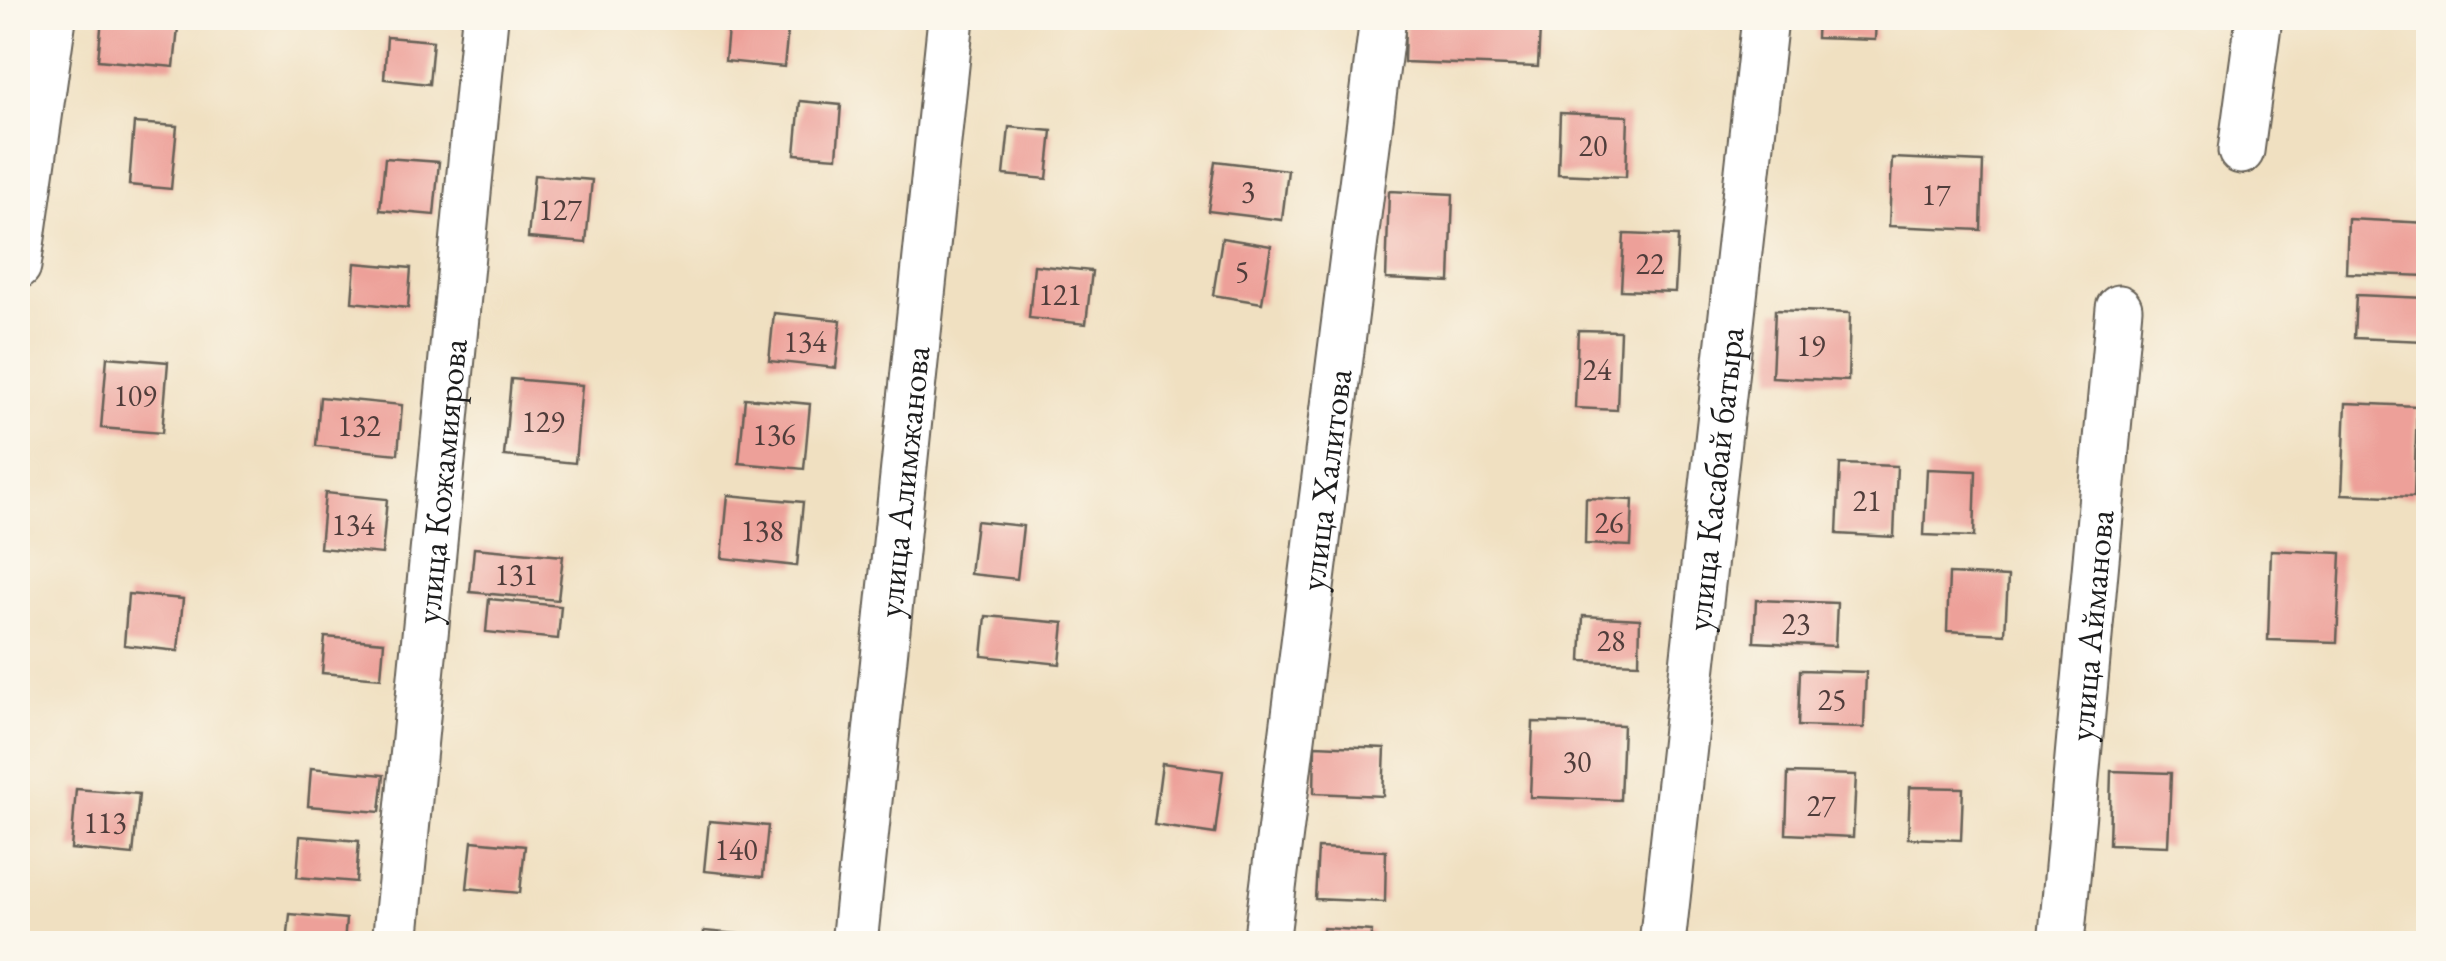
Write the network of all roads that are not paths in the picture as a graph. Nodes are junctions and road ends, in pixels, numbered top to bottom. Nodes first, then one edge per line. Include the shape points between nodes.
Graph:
1 (54, 18) edge
2 (485, 18) edge
3 (951, 18) edge
4 (1383, 18) edge
5 (1765, 18) edge
6 (2259, 18) edge
7 (2242, 151) dead end
8 (18, 266) edge
9 (2118, 308) dead end
10 (395, 944) edge
11 (854, 944) edge
12 (1266, 944) edge
13 (1662, 944) edge
14 (2061, 944) edge

1 - 8 street
2 - 10 street, улица Кожамиярова
3 - 11 street, улица Алимжанова
4 - 12 street, улица Халитова
5 - 13 street, улица Касабай батыра
6 - 7 street
9 - 14 street, улица Айманова

